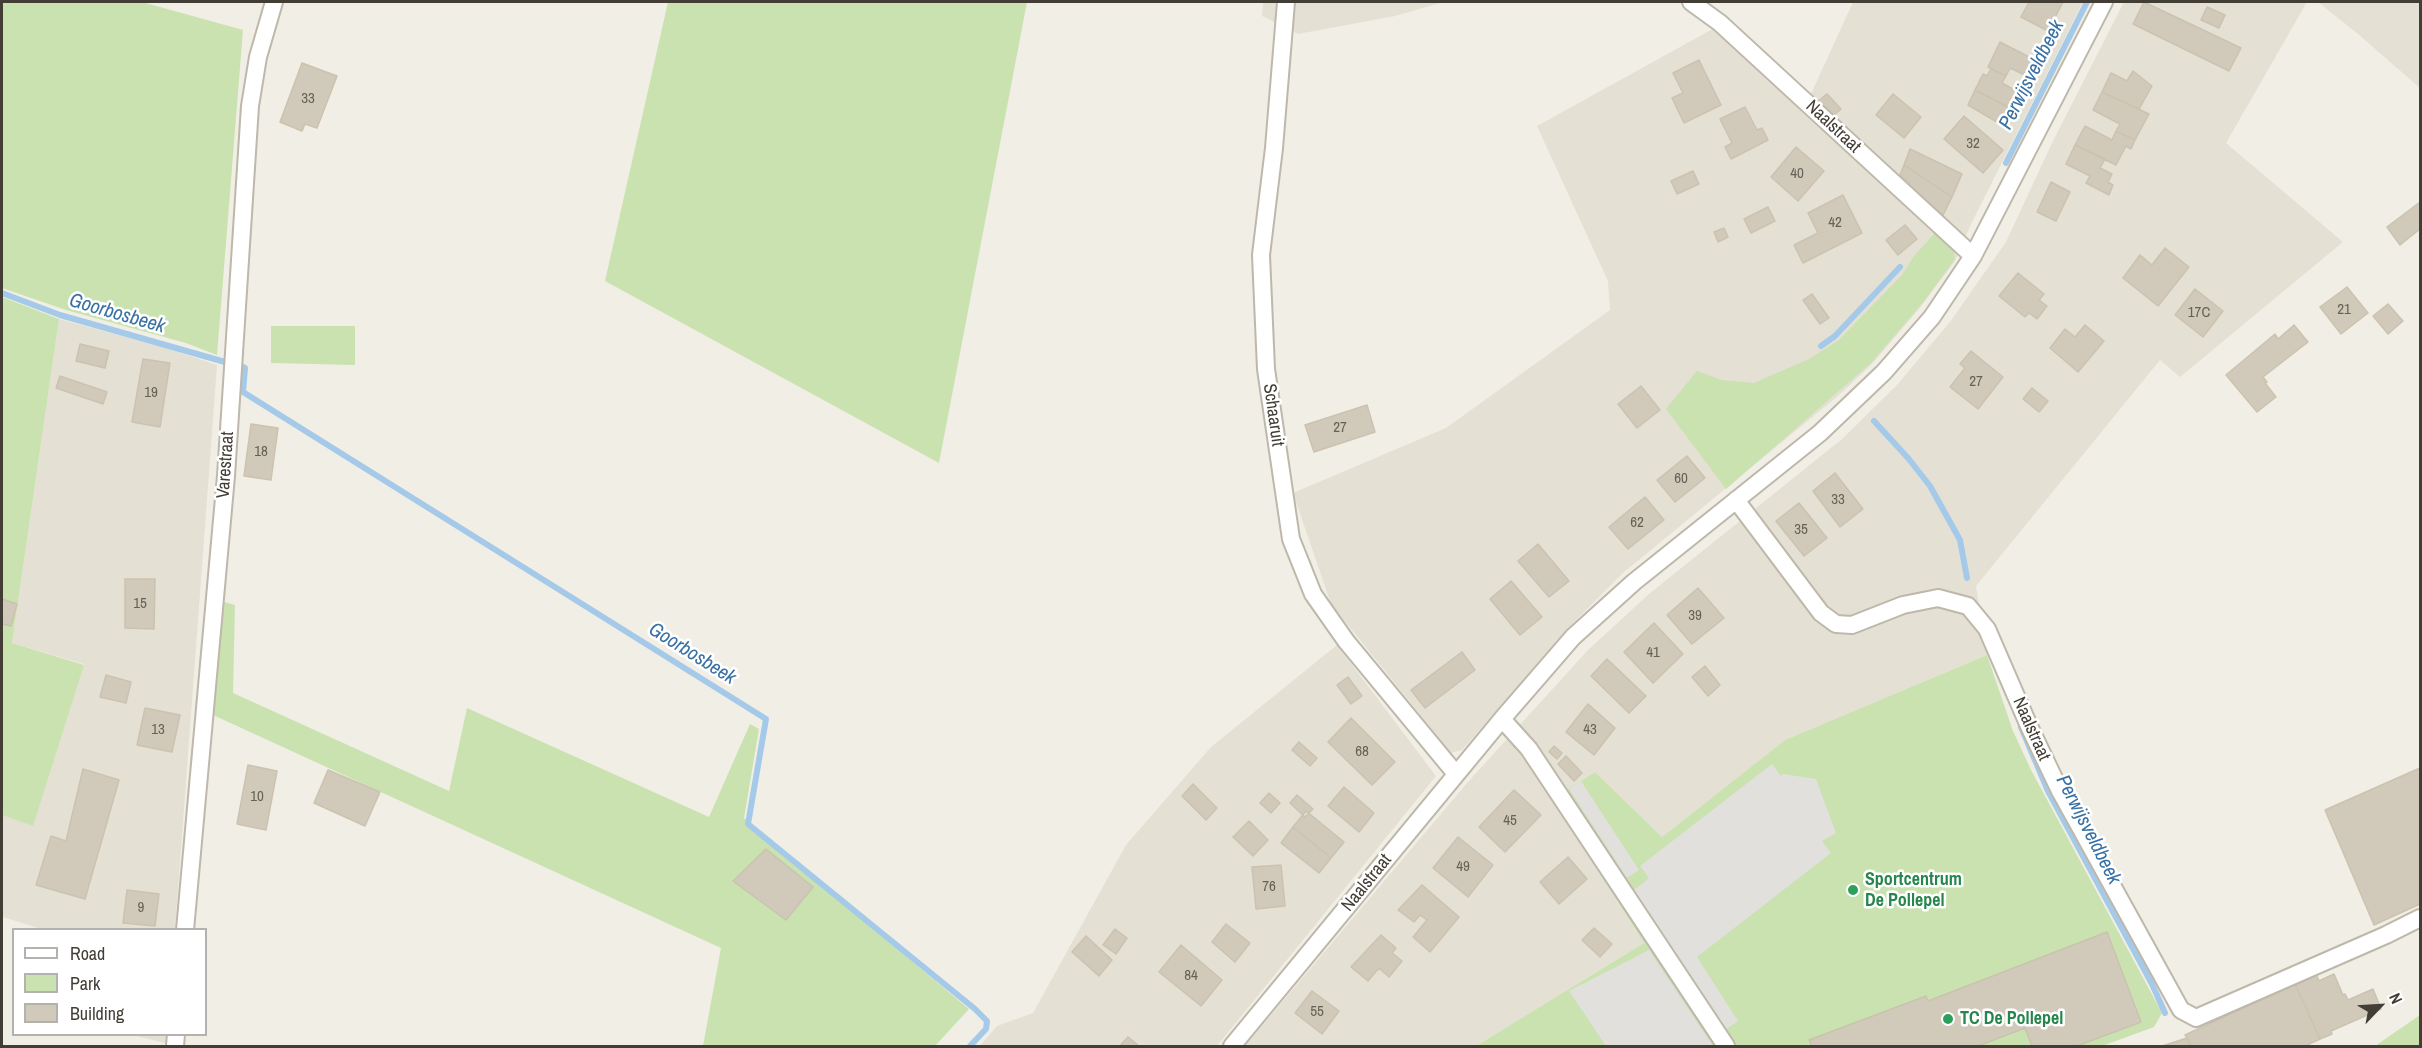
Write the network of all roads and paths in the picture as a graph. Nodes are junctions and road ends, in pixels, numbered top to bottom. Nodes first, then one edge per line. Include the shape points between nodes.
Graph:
1 (274, 2) edge
2 (1286, 2) edge
3 (1691, 2) edge
4 (2104, 2) edge
5 (1972, 256) junction
6 (1736, 500) junction
7 (1502, 719) junction
8 (1456, 774) junction
9 (2421, 918) edge
10 (185, 928) edge
11 (1232, 1047) edge
12 (1726, 1047) edge

1 - 10 street, Varestraat via 258,57 250,105 226,476
2 - 8 street, Schaaruit via 1261,255 1266,369 1291,539 1313,594 1346,641
3 - 5 street, Naalstraat via 1720,23
4 - 5 street, Naalstraat
5 - 6 street, Naalstraat via 1932,316 1884,372 1820,433
6 - 7 street, Naalstraat via 1634,582 1573,638
6 - 9 street, Naalstraat via 1821,613 1836,624 1852,625 1903,604 1938,598 1968,606 1987,629 2060,791 2181,1010 2196,1017
7 - 8 street, Naalstraat
7 - 12 street via 1529,749
8 - 11 street, Naalstraat

